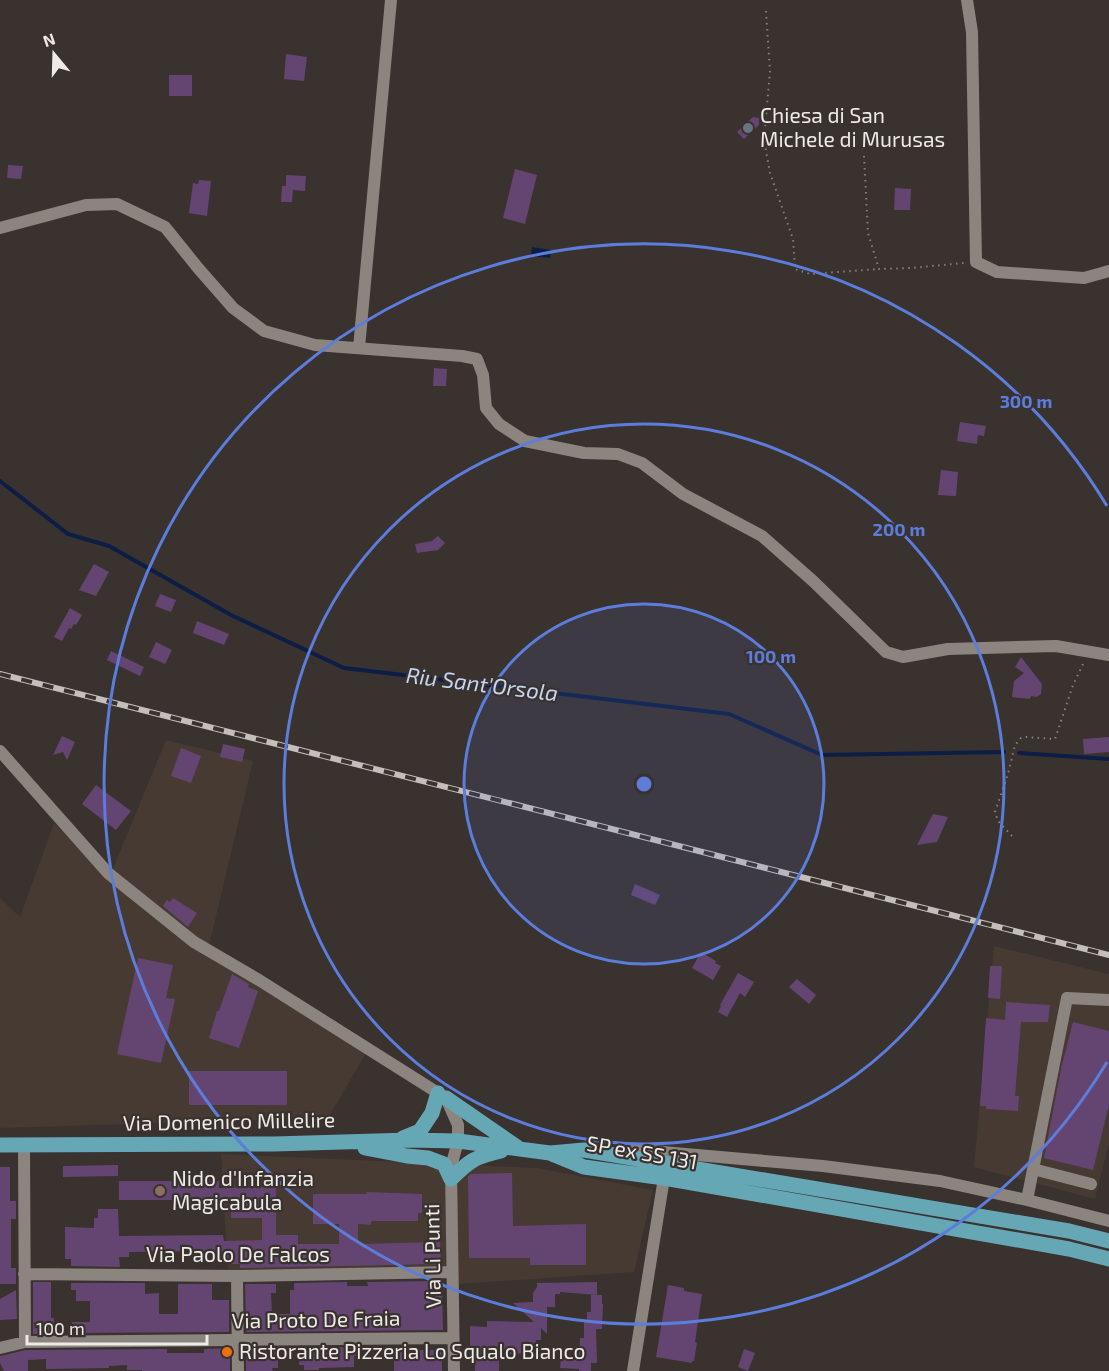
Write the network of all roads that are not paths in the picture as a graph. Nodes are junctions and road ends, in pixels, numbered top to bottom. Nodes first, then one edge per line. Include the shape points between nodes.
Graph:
1 (392, 0) edge
2 (967, 0) edge
3 (0, 228) edge
4 (1109, 271) edge
5 (359, 348) junction
6 (1109, 655) edge
7 (0, 751) edge
8 (1109, 1000) edge
9 (442, 1095) junction
10 (398, 1141) junction
11 (458, 1141) junction
12 (337, 1142) junction
13 (0, 1145) edge
14 (24, 1145) junction
15 (516, 1148) junction
16 (550, 1153) junction
17 (628, 1158) junction
18 (1033, 1169) junction
19 (664, 1178) junction
20 (451, 1179) junction
21 (1091, 1184) dead end
22 (1027, 1200) junction
23 (1109, 1221) edge
24 (1109, 1241) edge
25 (1109, 1258) edge
26 (452, 1272) junction
27 (24, 1274) junction
28 (237, 1276) junction
29 (453, 1338) junction
30 (238, 1340) junction
31 (25, 1342) junction
32 (0, 1348) edge
33 (238, 1371) edge
34 (454, 1371) edge
35 (633, 1371) edge

1 - 5 street
2 - 4 street via 972,32 976,262 997,272 1084,278
3 - 5 street via 86,205 117,204 165,227 232,308 264,331 315,345
5 - 6 street via 477,359 483,375 486,408 499,424 525,441 584,453 618,454 642,463 683,494 762,536 886,652 903,657 948,649 1056,646
7 - 9 street via 108,873 194,942
8 - 18 street via 1066,998
9 - 10 main road via 420,1131
9 - 11 street via 458,1125
9 - 15 main road
10 - 11 main road, Via Domenico Millelire
10 - 12 main road, Via Domenico Millelire
11 - 15 main road, Via Domenico Millelire
11 - 20 street, Via Li Punti
12 - 14 main road, Via Domenico Millelire
12 - 20 main road via 428,1158 444,1164
13 - 14 main road, Via Domenico Millelire
14 - 27 street
15 - 16 main road, Via Domenico Millelire
15 - 20 main road via 476,1158
16 - 17 main road, SP ex SS 131 via 584,1150
16 - 19 main road, SP ex SS 131 via 584,1167
17 - 22 street via 632,1151 651,1151 823,1166 940,1181
17 - 24 main road, SP ex SS 131 via 1069,1231
18 - 21 street
18 - 22 street
19 - 25 main road, SP ex SS 131
19 - 35 street
20 - 26 street, Via Li Punti
22 - 23 street
26 - 28 street, Via Paolo De Falcos
26 - 29 street, Via Li Punti
27 - 28 street, Via Paolo De Falcos
27 - 31 street
28 - 30 street
29 - 30 street, Via Proto De Fraia
29 - 34 street, Via Li Punti
30 - 31 street, Via Proto De Fraia
30 - 33 street
31 - 32 street, Via Proto De Fraia

